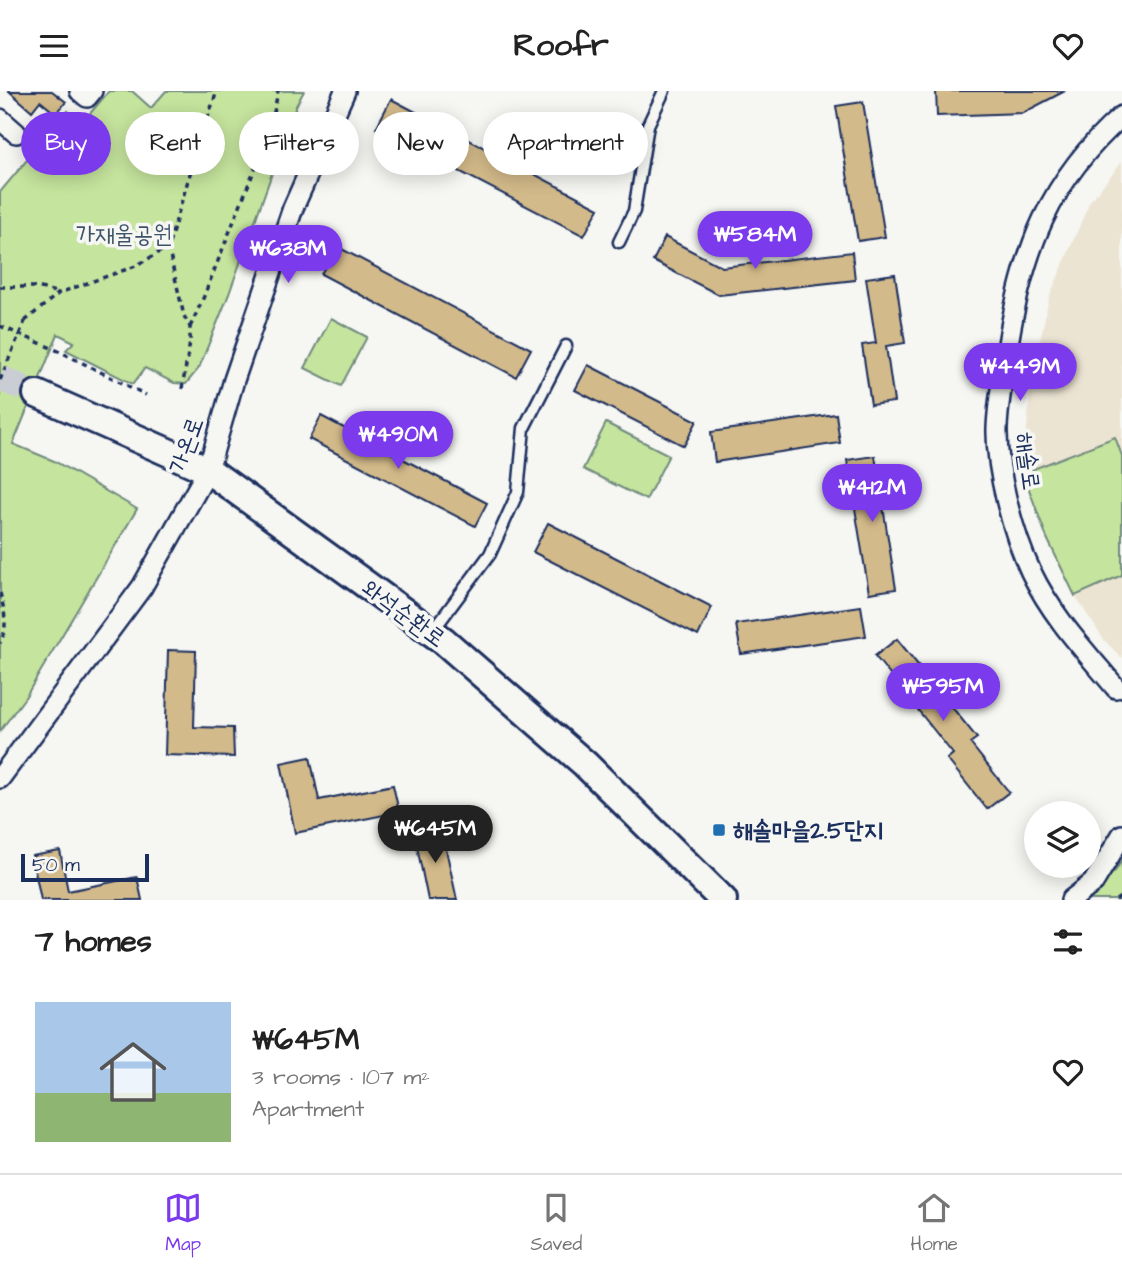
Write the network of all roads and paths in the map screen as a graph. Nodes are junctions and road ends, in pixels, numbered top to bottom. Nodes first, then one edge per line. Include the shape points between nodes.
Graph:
1 (80, 91) edge
2 (92, 91) edge
3 (217, 91) edge
4 (278, 91) edge
5 (345, 91) edge
6 (664, 91) edge
7 (1122, 116) edge
8 (0, 119) edge
9 (16, 133) dead end
10 (619, 242) dead end
11 (168, 247) junction
12 (0, 287) edge
13 (59, 293) junction
14 (0, 326) edge
15 (190, 327) junction
16 (566, 346) dead end
17 (0, 380) edge
18 (182, 389) dead end
19 (37, 394) tunnel mouth
20 (146, 395) dead end
21 (208, 470) junction
22 (0, 593) edge
23 (432, 632) junction
24 (0, 643) edge
25 (1120, 691) edge
26 (0, 778) edge
27 (1122, 835) edge
28 (1122, 896) edge
29 (723, 900) edge
30 (1070, 900) edge
31 (1116, 900) edge

1 - 2 street via 87,97
3 - 11 path
4 - 15 path via 271,128
5 - 21 street, 가온로 via 293,208
6 - 10 lane via 648,125 634,211
7 - 25 street, 해솔로 via 1065,179 1028,253 1015,304 997,430 1001,477 1032,575 1059,620
8 - 9 street
11 - 13 path via 136,266
11 - 15 path
12 - 13 path via 37,287
13 - 17 path, bridge via 25,321
14 - 20 path
15 - 18 path
16 - 23 lane via 524,428 518,492 490,554
19 - 21 street, 와석순환로
21 - 23 street, 와석순환로
21 - 26 street, 가온로 via 142,587
22 - 24 path via 5,634
23 - 29 street, 와석순환로 via 585,764
27 - 30 street via 1093,883
28 - 31 path

